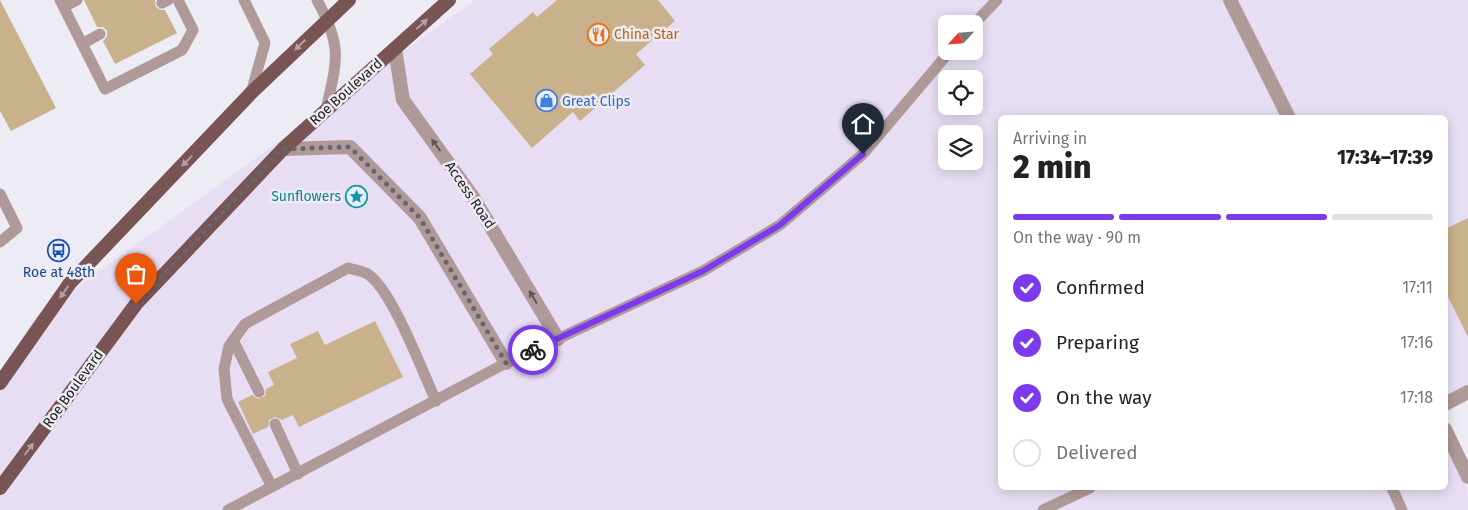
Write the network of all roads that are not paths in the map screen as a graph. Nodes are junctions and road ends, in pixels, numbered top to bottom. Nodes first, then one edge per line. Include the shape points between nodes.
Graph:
1 (78, 0) edge
2 (178, 0) edge
3 (244, 0) edge
4 (317, 0) edge
5 (349, 0) edge
6 (449, 0) edge
7 (997, 0) edge
8 (1230, 0) edge
9 (62, 4) edge
10 (983, 15) edge
11 (327, 18) junction
12 (100, 34) dead end
13 (82, 44) junction
14 (395, 49) junction
15 (942, 60) edge
16 (251, 94) junction
17 (326, 110) junction
18 (1288, 115) edge
19 (282, 149) junction
20 (0, 194) edge
21 (0, 242) edge
22 (558, 338) junction
23 (233, 340) junction
24 (506, 363) junction
25 (0, 383) edge
26 (259, 392) dead end
27 (1468, 392) edge
28 (436, 401) junction
29 (1448, 402) edge
30 (275, 424) dead end
31 (1448, 435) edge
32 (298, 474) junction
33 (1468, 477) edge
34 (272, 487) junction
35 (0, 488) edge
36 (1086, 490) edge
37 (1393, 490) edge
38 (228, 510) edge
39 (1043, 510) edge
40 (1402, 510) edge

1 - 9 lane
2 - 13 lane via 193,30 182,50 105,89
3 - 16 lane via 266,43
4 - 11 lane
5 - 11 main road
14 -> 6 main road, Roe Boulevard
7 - 10 lane
8 - 18 street
9 - 13 lane
11 -> 16 main road
11 - 17 lane via 337,47 336,68
12 - 13 lane
14 - 17 main road, Roe Boulevard
22 -> 14 street, Access Road via 473,196 403,100
15 - 22 lane via 863,154 780,225 703,271
16 -> 25 main road via 70,283
17 - 19 main road, Roe Boulevard
19 - 24 street via 350,147 420,218
35 -> 19 main road, Roe Boulevard via 136,304
20 - 21 lane via 17,228
22 - 24 lane
23 - 26 lane
23 - 28 lane via 244,324 348,268 369,275 385,293
23 - 34 lane via 224,369 227,399
24 - 28 lane
27 - 29 street
28 - 32 lane
30 - 32 lane
31 - 33 street
32 - 34 lane
34 - 38 lane
36 - 39 lane
37 - 40 lane

